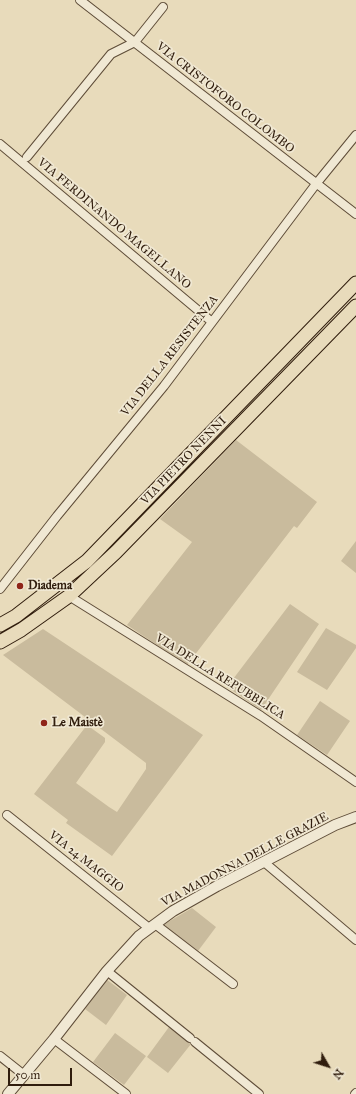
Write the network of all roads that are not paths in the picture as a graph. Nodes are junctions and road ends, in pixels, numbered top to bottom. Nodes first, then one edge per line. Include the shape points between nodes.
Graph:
1 (80, 0) edge
2 (166, 3) edge
3 (135, 42) junction
4 (356, 135) edge
5 (0, 144) edge
6 (27, 157) dead end
7 (316, 184) junction
8 (356, 214) edge
9 (356, 283) edge
10 (356, 306) edge
11 (212, 322) junction
12 (0, 589) edge
13 (69, 596) junction
14 (0, 625) edge
15 (0, 642) edge
16 (356, 782) edge
17 (7, 815) dead end
18 (356, 817) edge
19 (264, 862) junction
20 (152, 926) junction
21 (356, 940) edge
22 (107, 971) junction
23 (233, 984) dead end
24 (54, 1039) junction
25 (0, 1056) edge
26 (24, 1075) junction
27 (8, 1094) edge
28 (126, 1094) edge
29 (259, 1094) edge

1 - 3 street, VIA CRISTOFORO COLOMBO
2 - 3 street
3 - 6 street via 111,54
3 - 7 street, VIA CRISTOFORO COLOMBO
4 - 7 street, VIA DELLA RESISTENZA
5 - 11 street, VIA FERDINANDO MAGELLANO
7 - 8 street, VIA CRISTOFORO COLOMBO
7 - 11 street, VIA DELLA RESISTENZA
9 - 14 main road, VIA PIETRO NENNI via 88,561 16,616
10 - 13 main road, VIA PIETRO NENNI via 148,520
11 - 12 street, VIA DELLA RESISTENZA via 164,386
13 - 15 main road, VIA PIETRO NENNI
13 - 16 street, VIA DELLA REPUBBLICA via 255,712
17 - 20 street, VIA 24 MAGGIO
18 - 19 street, VIA MADONNA DELLE GRAZIE via 335,825
19 - 20 street, VIA MADONNA DELLE GRAZIE via 179,907
19 - 21 street
20 - 22 street, VIA MADONNA DELLE GRAZIE via 139,936
20 - 23 street, VIA 24 MAGGIO
22 - 24 street, VIA MADONNA DELLE GRAZIE
22 - 29 street
24 - 26 street, VIA MADONNA DELLE GRAZIE
24 - 28 street
25 - 26 street
26 - 27 street, VIA MADONNA DELLE GRAZIE

